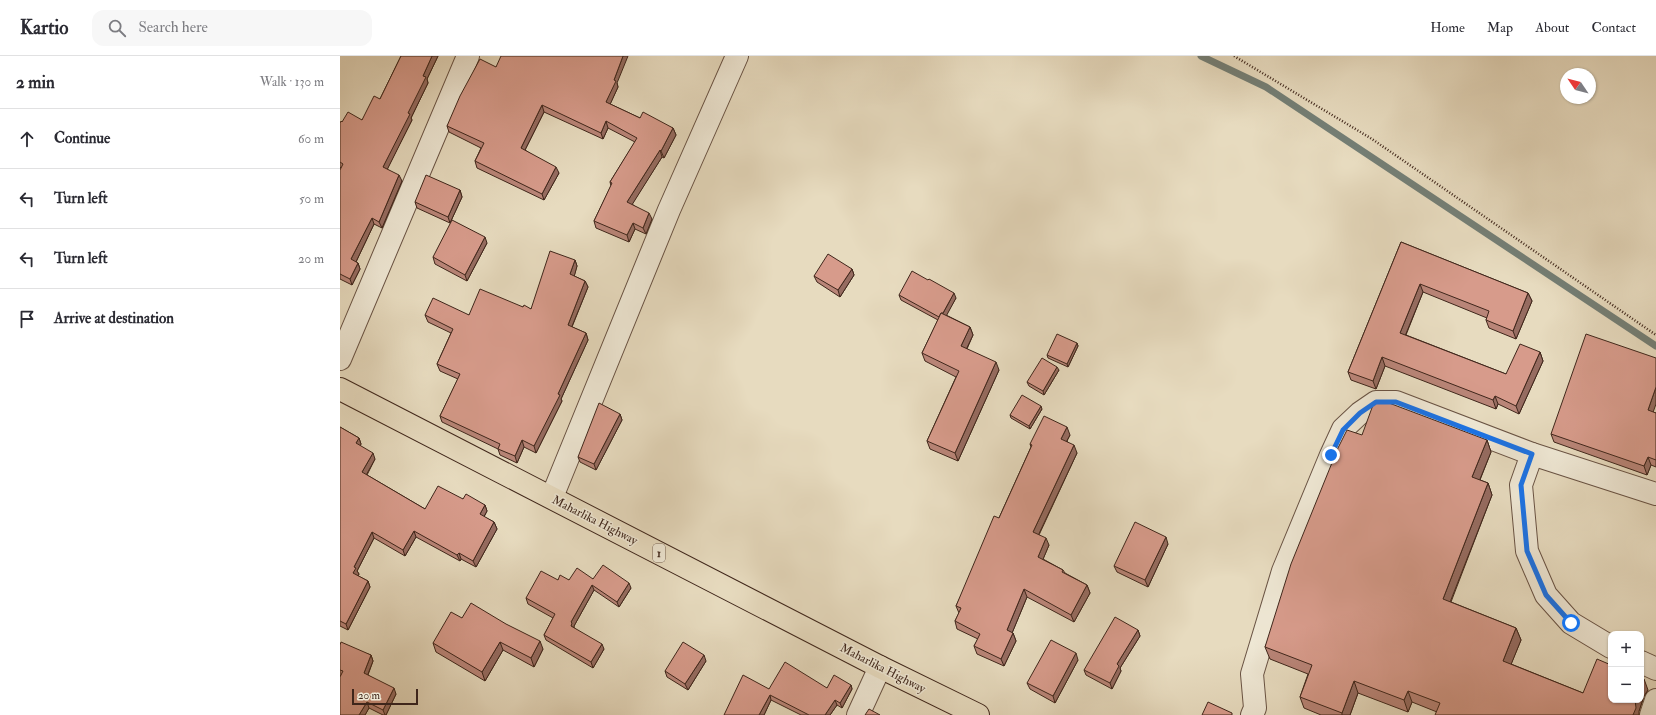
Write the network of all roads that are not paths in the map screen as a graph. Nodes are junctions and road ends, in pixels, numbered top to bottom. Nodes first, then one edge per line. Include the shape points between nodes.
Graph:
1 (468, 56) edge
2 (738, 56) edge
3 (340, 359) edge
4 (340, 389) edge
5 (1532, 454) junction
6 (1656, 494) edge
7 (552, 497) junction
8 (1608, 645) edge
9 (1644, 663) edge
10 (880, 667) junction
11 (1656, 669) edge
12 (1656, 700) edge
13 (858, 715) edge
14 (978, 715) edge
15 (1252, 715) edge
16 (1651, 715) edge

1 - 3 street
2 - 7 street via 666,218
4 - 7 main road, Maharlika Highway / 1
5 - 6 street
5 - 8 street via 1521,485 1527,551 1546,595 1571,623
5 - 15 street via 1396,402 1376,402 1360,413 1343,430 1283,571 1252,674 1255,708
7 - 10 main road, Maharlika Highway / 1
9 - 11 street
10 - 13 street
10 - 14 main road, Maharlika Highway / 1
12 - 16 street

